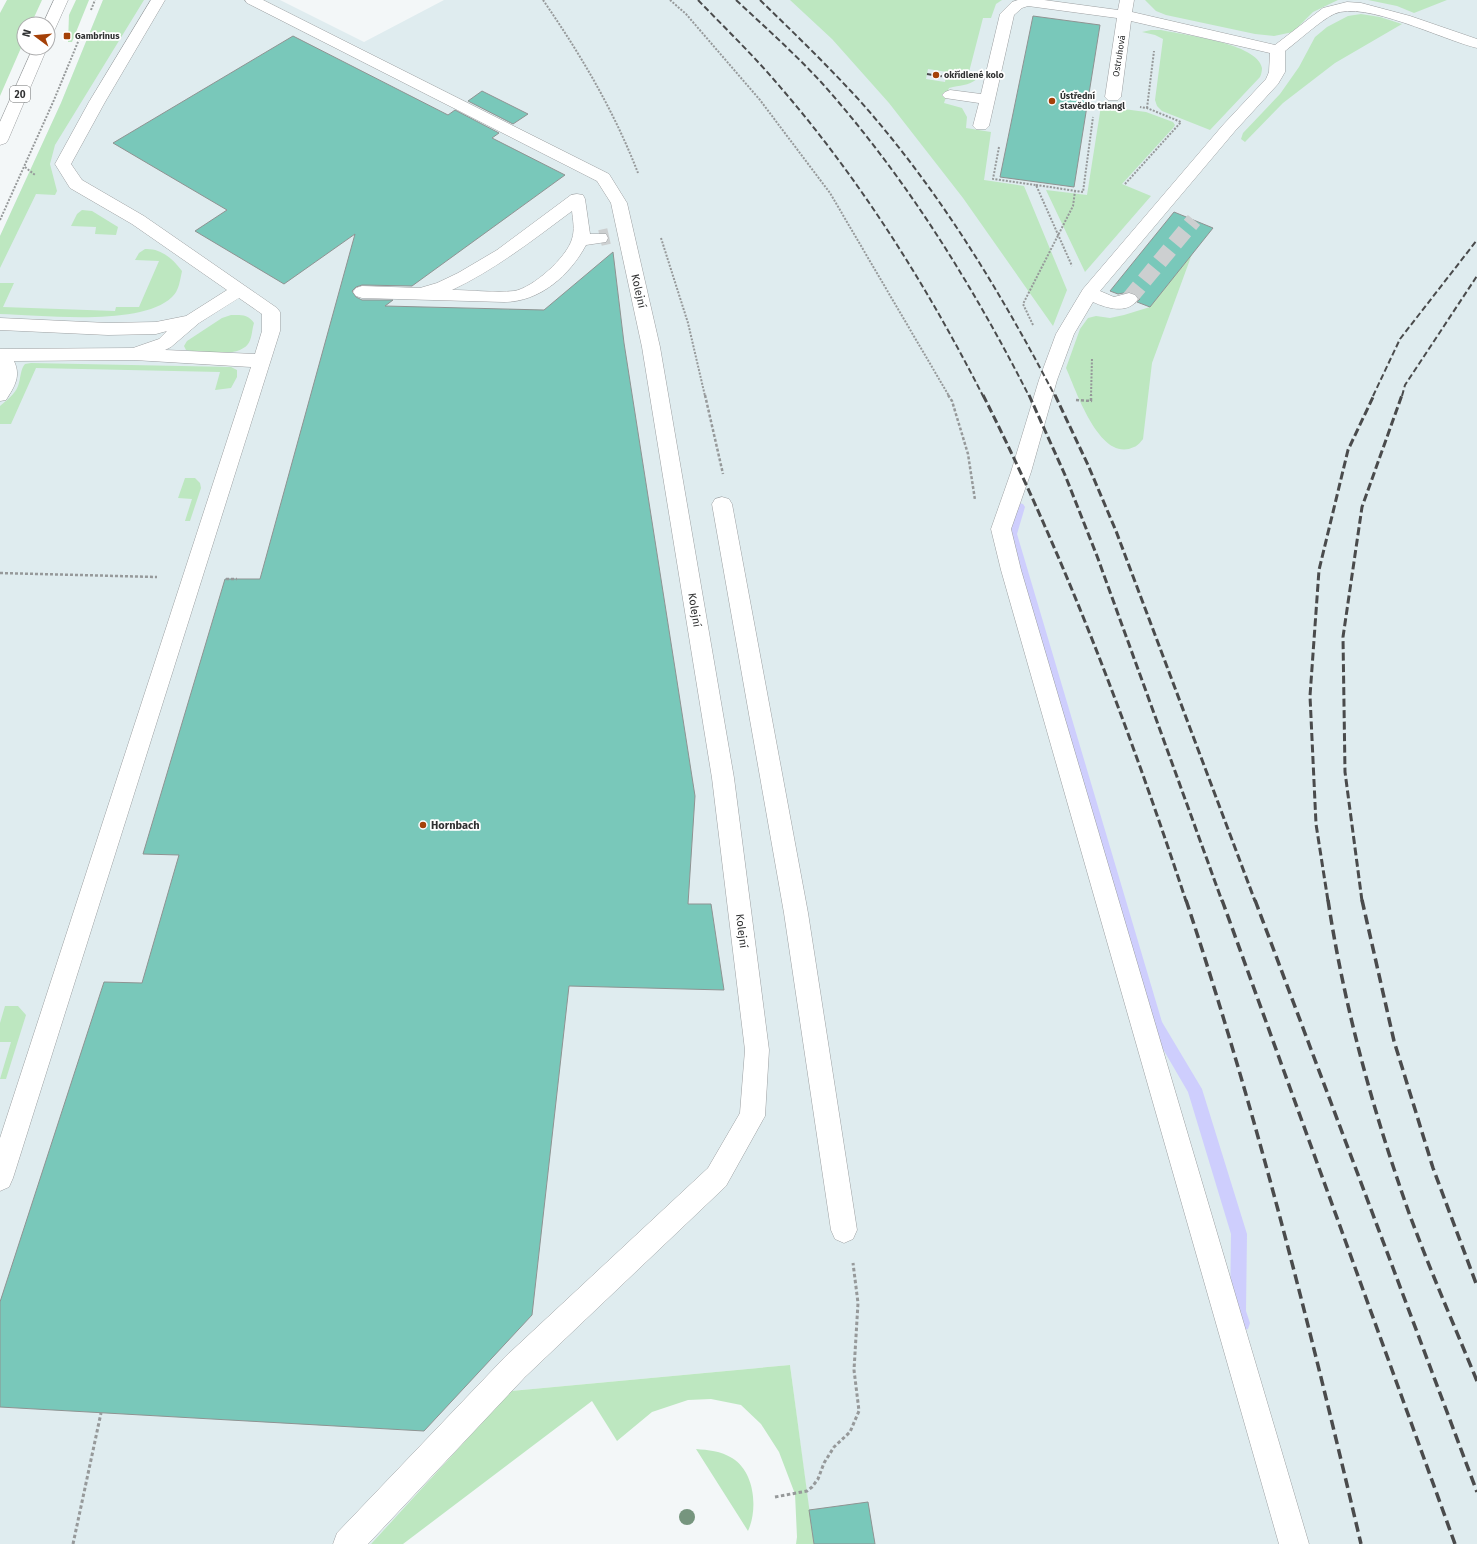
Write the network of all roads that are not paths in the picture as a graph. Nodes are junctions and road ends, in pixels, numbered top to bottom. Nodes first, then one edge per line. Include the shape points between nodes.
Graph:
1 (61, 0) edge
2 (158, 0) edge
3 (252, 0) edge
4 (1127, 0) edge
5 (1125, 15) junction
6 (54, 16) edge
7 (1477, 44) edge
8 (1278, 50) junction
9 (37, 56) edge
10 (950, 94) dead end
11 (1113, 98) dead end
12 (987, 99) junction
13 (981, 126) dead end
14 (0, 140) edge
15 (612, 236) junction
16 (580, 240) junction
17 (239, 290) junction
18 (362, 292) dead end
19 (1090, 293) junction
20 (422, 294) junction
21 (1129, 298) tunnel mouth
22 (193, 319) junction
23 (0, 324) edge
24 (134, 354) junction
25 (0, 355) edge
26 (261, 361) junction
27 (0, 395) edge
28 (722, 504) dead end
29 (0, 1178) edge
30 (844, 1230) road end
31 (348, 1544) edge
32 (1294, 1544) edge

1 - 6 main road
2 - 17 main road via 63,164 76,184 138,220
3 - 15 main road, Kolejní via 603,178 619,203
4 - 5 main road, Ostruhová
5 - 8 main road
5 - 11 main road, Ostruhová
5 - 12 main road via 1027,2 1010,9
7 - 8 main road via 1406,19 1347,6 1328,11
8 - 19 main road via 1277,72 1273,81 1229,128
9 - 14 main road, 20
10 - 12 main road
12 - 13 main road
15 - 16 main road
15 - 31 main road, Kolejní via 651,347 723,778 757,1050 752,1116 717,1177 515,1367
16 - 20 main road via 567,260 546,283 519,295
16 - 20 main road via 580,211 577,199 481,268 445,288
17 - 22 main road
17 - 26 main road via 271,312 271,331
18 - 20 main road
19 - 21 main road via 1116,304 1124,303
19 - 32 main road via 1065,334 1001,529
22 - 23 main road via 156,328 108,329
22 - 24 main road via 164,343
24 - 25 main road
24 - 26 main road
25 - 27 main road via 8,366 9,377
26 - 29 main road
28 - 30 main road via 796,913

